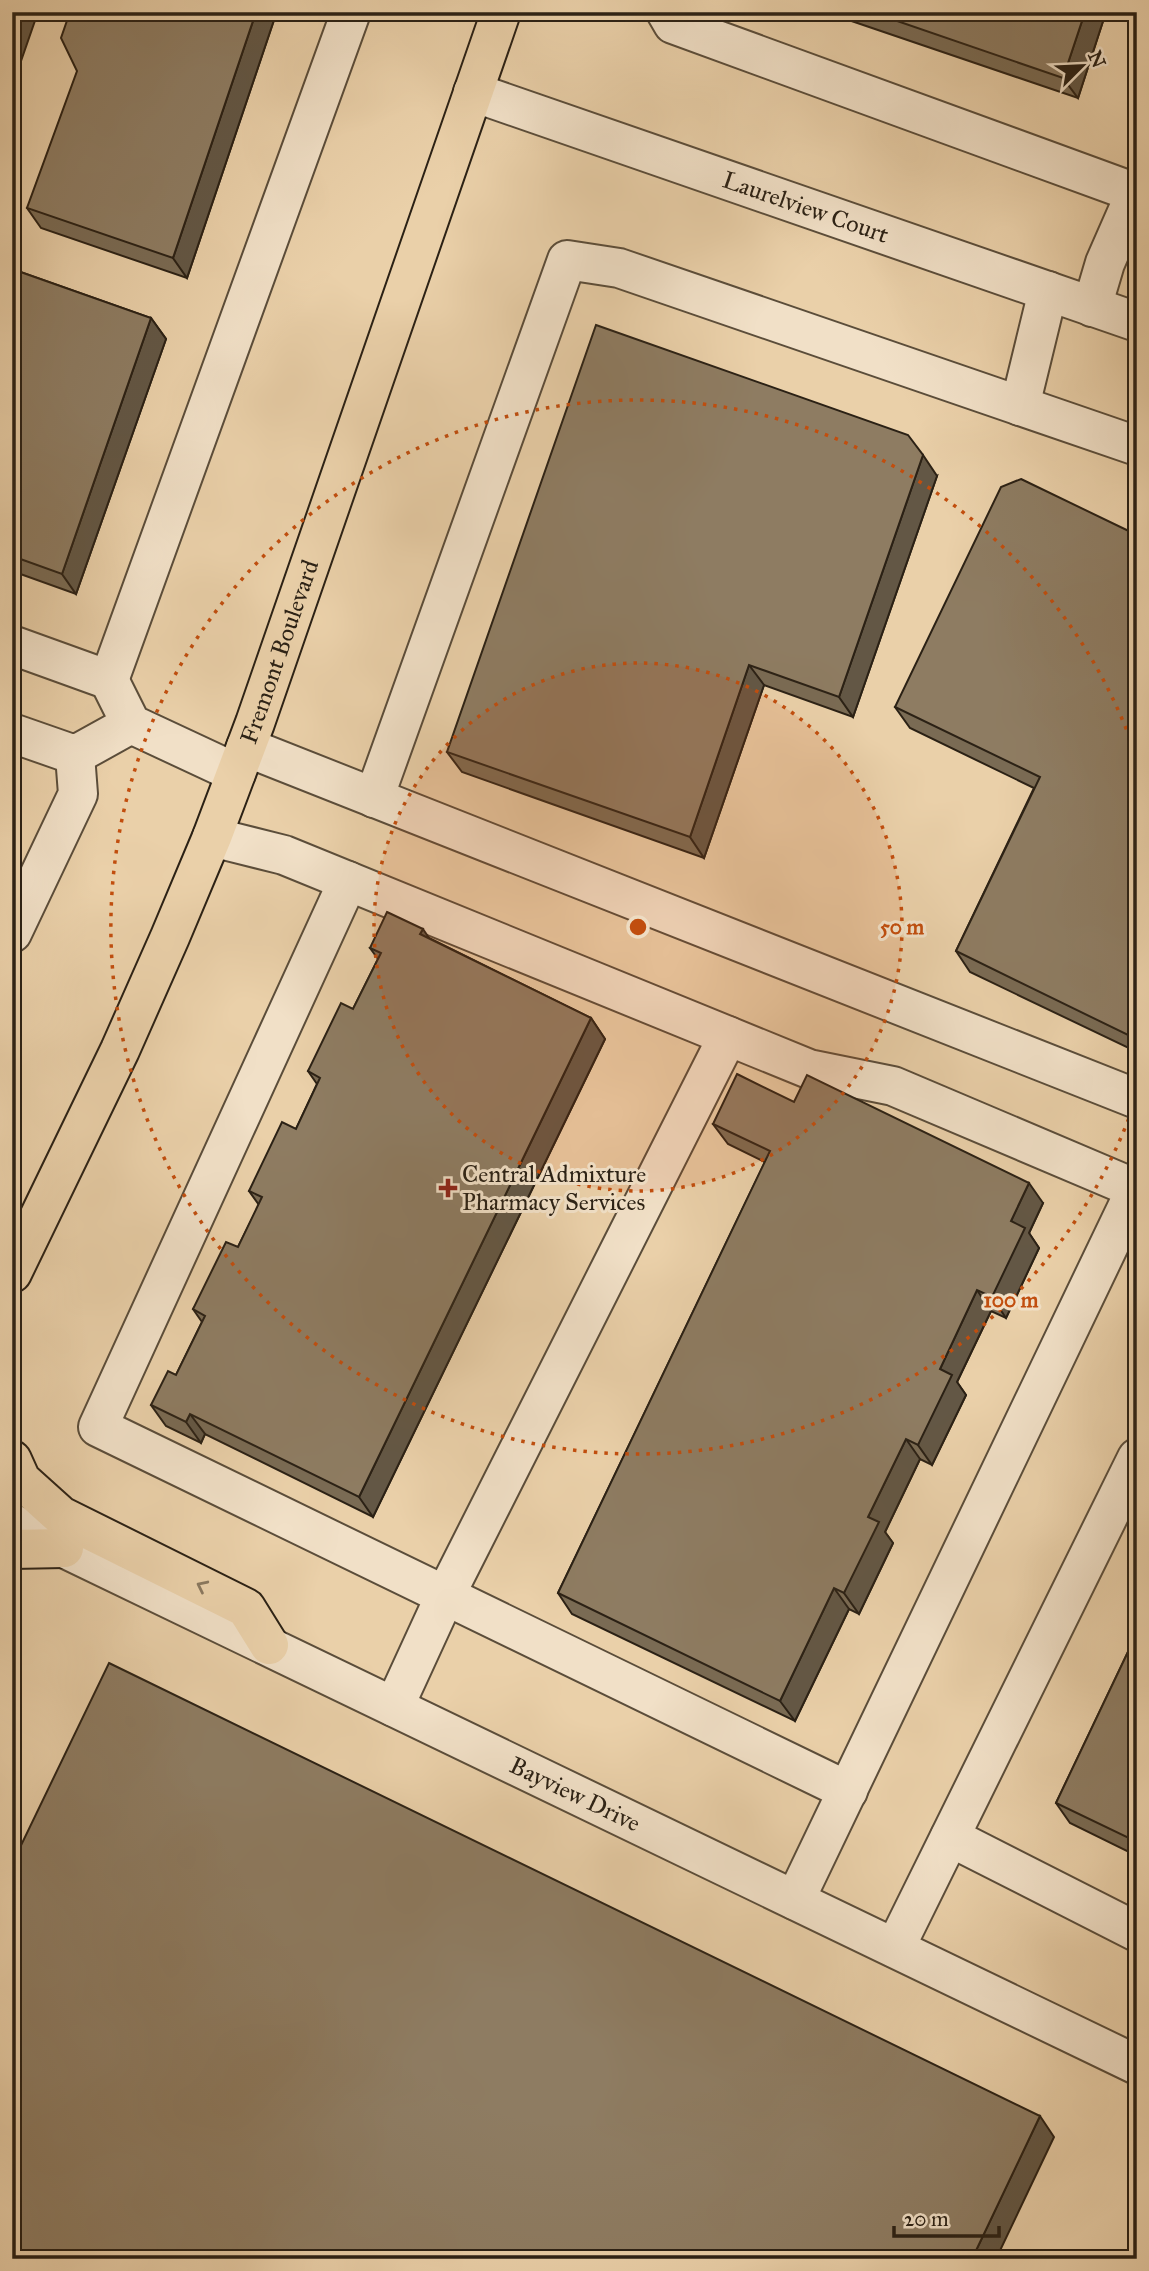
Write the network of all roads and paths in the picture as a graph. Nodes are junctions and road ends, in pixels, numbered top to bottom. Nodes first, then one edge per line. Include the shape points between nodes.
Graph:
1 (351, 12) edge
2 (501, 12) edge
3 (666, 12) edge
4 (473, 92) junction
5 (1136, 191) edge
6 (1048, 292) junction
7 (1092, 307) junction
8 (1137, 323) edge
9 (1020, 406) junction
10 (1137, 446) edge
11 (12, 645) edge
12 (109, 680) junction
13 (131, 724) junction
14 (12, 733) edge
15 (75, 755) junction
16 (241, 760) junction
17 (374, 798) junction
18 (212, 837) junction
19 (348, 881) junction
20 (12, 933) edge
21 (728, 1036) junction
22 (1137, 1099) edge
23 (17, 1249) edge
24 (1137, 1458) edge
25 (12, 1460) edge
26 (12, 1523) edge
27 (64, 1548) junction
28 (12, 1549) edge
29 (445, 1596) junction
30 (269, 1645) junction
31 (394, 1707) junction
32 (848, 1791) junction
33 (950, 1837) junction
34 (795, 1900) junction
35 (1137, 1932) edge
36 (895, 1948) junction
37 (1137, 2065) edge

1 - 12 street
2 - 4 main road, Fremont Boulevard
3 - 5 street via 673,24
4 - 6 street, Laurelview Court
4 - 16 main road, Fremont Boulevard
5 - 7 street
6 - 7 street, Laurelview Court
6 - 9 street
7 - 8 street, Laurelview Court
9 - 10 street
9 - 17 street via 619,268 567,260
11 - 12 street
12 - 13 street
13 - 15 street
13 - 16 street
14 - 15 street
15 - 20 street via 78,794
16 - 17 street
16 - 18 main road, Fremont Boulevard
17 - 22 street
18 - 19 street via 284,855
18 - 23 main road, Fremont Boulevard via 120,1050
19 - 21 street
19 - 29 street via 98,1427
21 - 29 street
21 - 32 street via 809,1069 893,1086 1136,1189
24 - 33 street
30 -> 25 main road via 246,1608 61,1517 21,1480
26 - 27 street, Bayview Drive
27 - 28 main road
27 - 30 street, Bayview Drive
29 - 31 street
29 - 32 street
30 - 31 street, Bayview Drive
31 - 34 street, Bayview Drive
32 - 34 street
33 - 35 street
33 - 36 street
34 - 36 street, Bayview Drive
36 - 37 street, Bayview Drive

